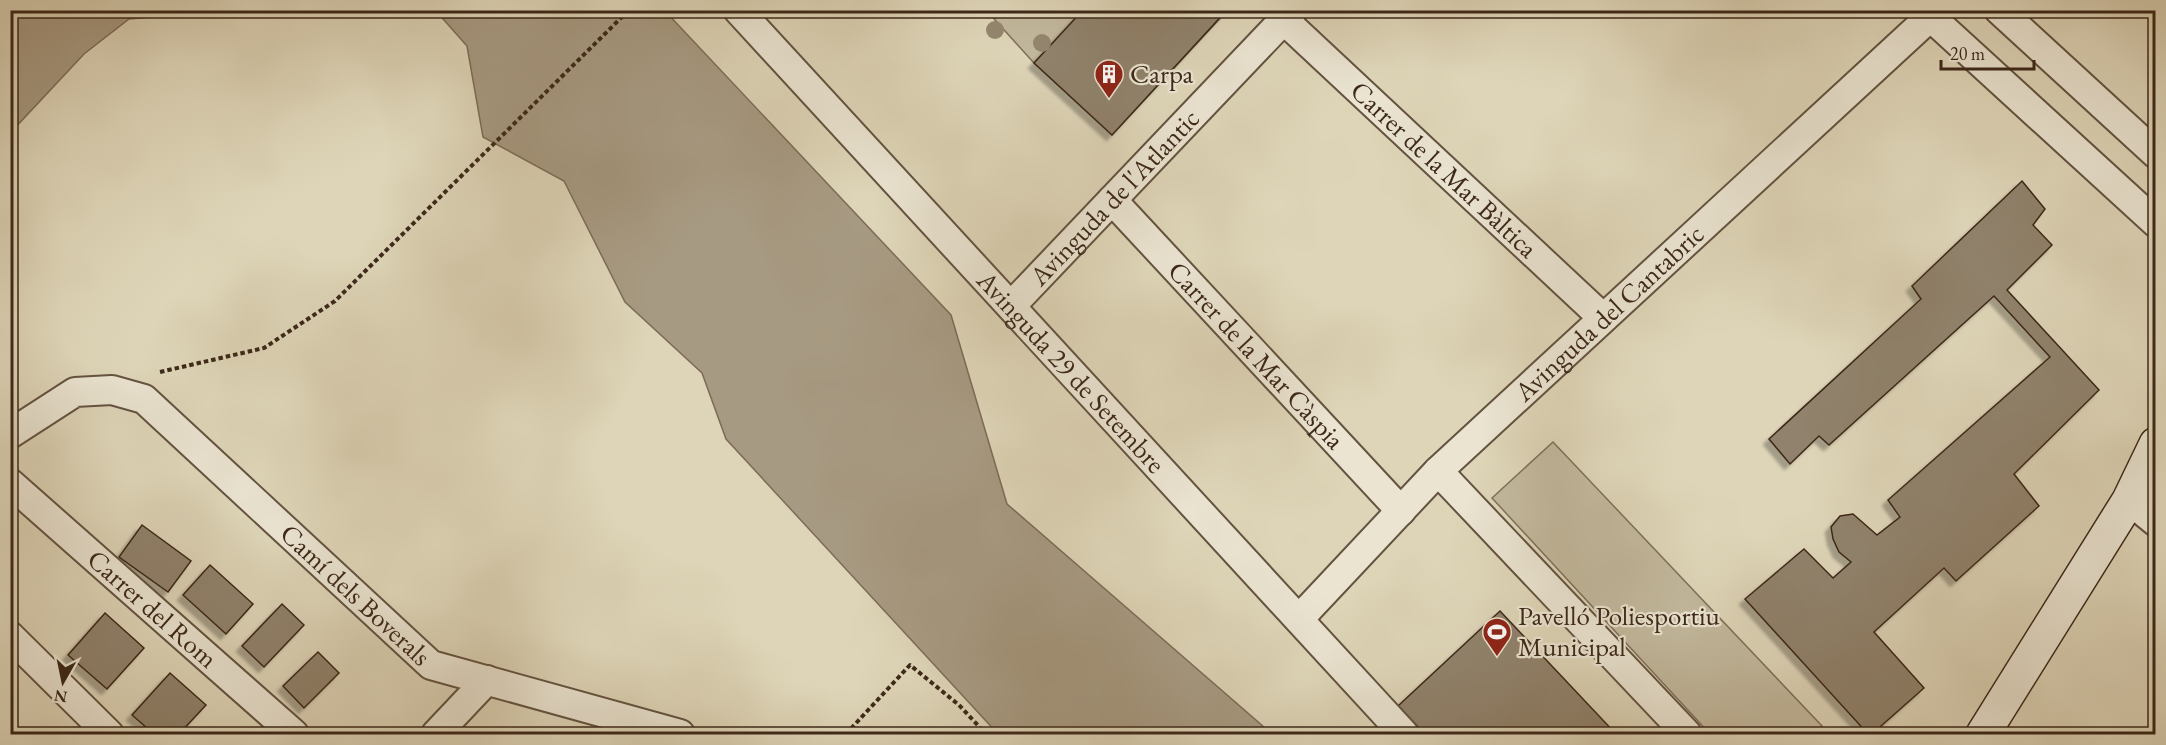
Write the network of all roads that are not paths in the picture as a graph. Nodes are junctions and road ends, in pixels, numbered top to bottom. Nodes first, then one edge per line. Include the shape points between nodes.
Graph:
1 (738, 10) edge
2 (1999, 10) edge
3 (1927, 14) edge
4 (1289, 15) edge
5 (2156, 154) edge
6 (1112, 200) junction
7 (2156, 223) edge
8 (1011, 306) junction
9 (1604, 318) junction
10 (10, 434) edge
11 (2156, 444) edge
12 (1438, 471) junction
13 (10, 483) edge
14 (2128, 500) junction
15 (1401, 511) junction
16 (2156, 522) edge
17 (1299, 619) junction
18 (10, 636) edge
19 (487, 680) junction
20 (109, 735) edge
21 (294, 735) edge
22 (436, 735) edge
23 (680, 735) edge
24 (1404, 735) edge
25 (1687, 735) edge
26 (1983, 735) edge

1 - 8 street, Avinguda 29 de Setembre
2 - 5 street
3 - 7 street
3 - 9 street, Avinguda del Cantabric
4 - 6 street, Avinguda de l'Atlantic
4 - 9 street, Carrer de la Mar Bàltica
6 - 8 street, Avinguda de l'Atlantic
6 - 15 street, Carrer de la Mar Càspia
8 - 17 street, Avinguda 29 de Setembre
9 - 12 street, Avinguda del Cantabric
10 - 19 street, Camí dels Boverals via 75,392 112,390 144,399 431,664
11 - 14 street
12 - 15 street, Avinguda del Cantabric
12 - 25 street
13 - 21 street, Carrer del Rom
14 - 16 street
14 - 26 street
15 - 17 street, Avinguda del Cantabric
17 - 24 street, Avinguda 29 de Setembre
18 - 20 street
19 - 22 street
19 - 23 street, Camí dels Boverals

